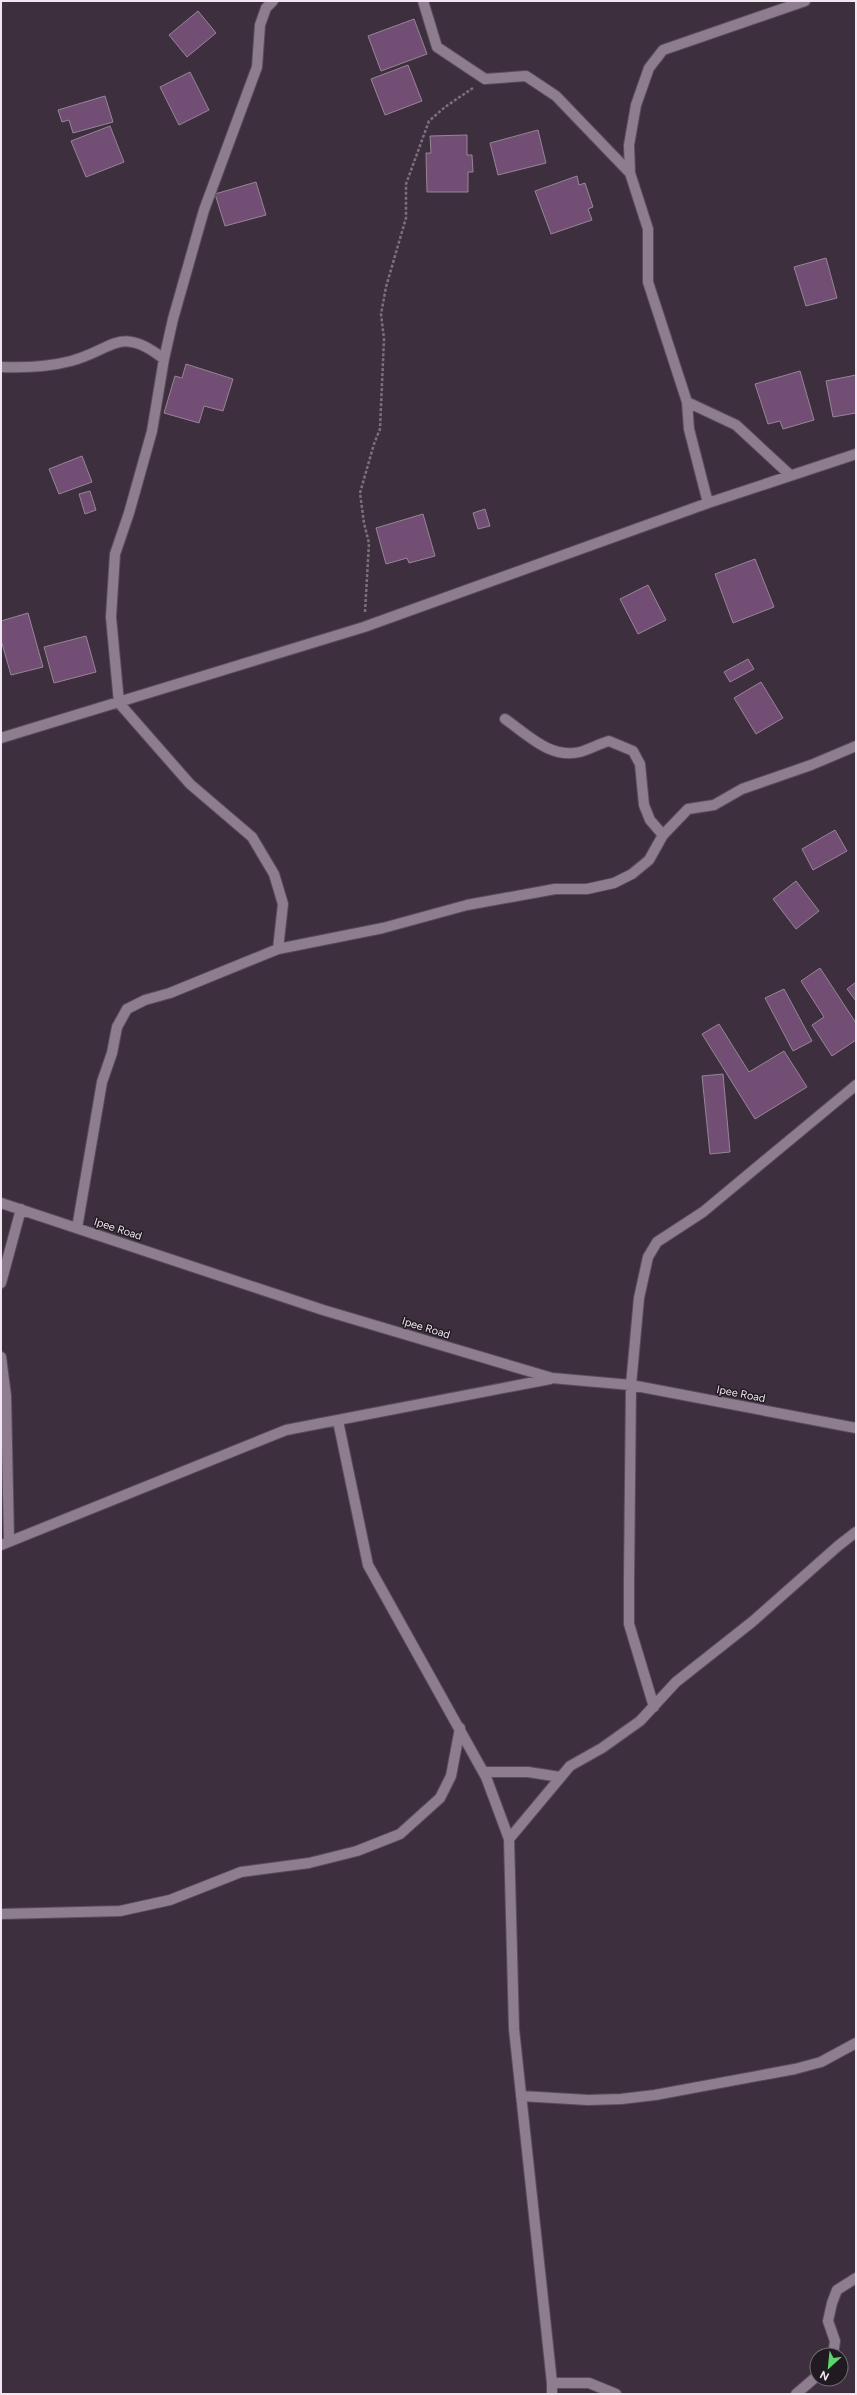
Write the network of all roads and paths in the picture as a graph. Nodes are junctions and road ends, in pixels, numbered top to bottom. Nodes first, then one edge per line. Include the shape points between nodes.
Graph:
1 (273, 1) edge
2 (423, 1) edge
3 (805, 1) edge
4 (485, 79) junction
5 (630, 173) junction
6 (164, 359) junction
7 (1, 367) edge
8 (687, 402) junction
9 (856, 454) edge
10 (790, 475) junction
11 (708, 503) junction
12 (364, 627) junction
13 (119, 703) junction
14 (505, 719) dead end
15 (1, 738) edge
16 (856, 746) edge
17 (663, 835) junction
18 (278, 949) junction
19 (856, 1085) edge
20 (1, 1203) edge
21 (21, 1209) junction
22 (77, 1228) junction
23 (1, 1283) edge
24 (1, 1357) edge
25 (552, 1378) junction
26 (631, 1385) junction
27 (338, 1421) junction
28 (856, 1428) edge
29 (856, 1532) edge
30 (5, 1543) edge
31 (654, 1707) junction
32 (460, 1728) junction
33 (484, 1772) junction
34 (560, 1777) junction
35 (509, 1839) junction
36 (1, 1914) edge
37 (856, 2043) edge
38 (521, 2096) junction
39 (856, 2278) edge
40 (834, 2347) edge
41 (552, 2383) junction
42 (809, 2383) edge
43 (552, 2394) edge
44 (616, 2394) edge
45 (796, 2394) edge

1 - 6 street via 266,8 260,25 257,67 204,210
2 - 4 street via 437,47
3 - 5 street via 663,50 649,68 636,105 629,145
4 - 5 street via 526,76 556,96
4 - 12 path via 429,121 406,184 406,218 380,314 384,339 380,429 360,493 370,543
5 - 8 street via 648,229 648,282
6 - 7 street via 148,347 135,342 112,342 72,361 40,367
6 - 13 street via 152,431 115,554 111,617
8 - 10 street via 736,425
8 - 11 street via 689,429
9 - 10 street
10 - 11 street
11 - 12 street
12 - 13 street
13 - 15 street
13 - 18 street via 190,784 252,837 274,874 283,904
14 - 17 street via 538,744 552,751 580,752 609,741 633,751 640,764 644,805 650,820
16 - 17 street via 742,789 714,805 688,809
17 - 18 street via 648,860 632,874 614,883 586,889 555,889 467,905 383,928
18 - 22 street via 127,1009 117,1027 112,1053 102,1082
19 - 26 street via 703,1212 657,1242 651,1249 639,1298
20 - 21 street, Ipee Road
21 - 22 street, Ipee Road
21 - 23 street
22 - 25 street, Ipee Road via 323,1310
24 - 30 street via 6,1396
25 - 26 street, Ipee Road
25 - 27 street
26 - 28 street, Ipee Road
26 - 31 street via 630,1624
27 - 30 street via 286,1430
27 - 32 street via 368,1565
29 - 31 street via 752,1622 676,1682
31 - 34 street via 625,1732 570,1766
32 - 33 street
32 - 36 street via 451,1776 440,1798 400,1834 357,1851 309,1863 241,1872 170,1900 120,1911
33 - 34 street via 528,1772
33 - 35 street
34 - 35 street
35 - 38 street via 514,2029
37 - 38 street via 821,2062 795,2069 654,2095 588,2100
38 - 41 street
39 - 40 street via 837,2290 832,2303 828,2321 835,2341
41 - 43 street
41 - 44 street via 590,2383
42 - 45 street

